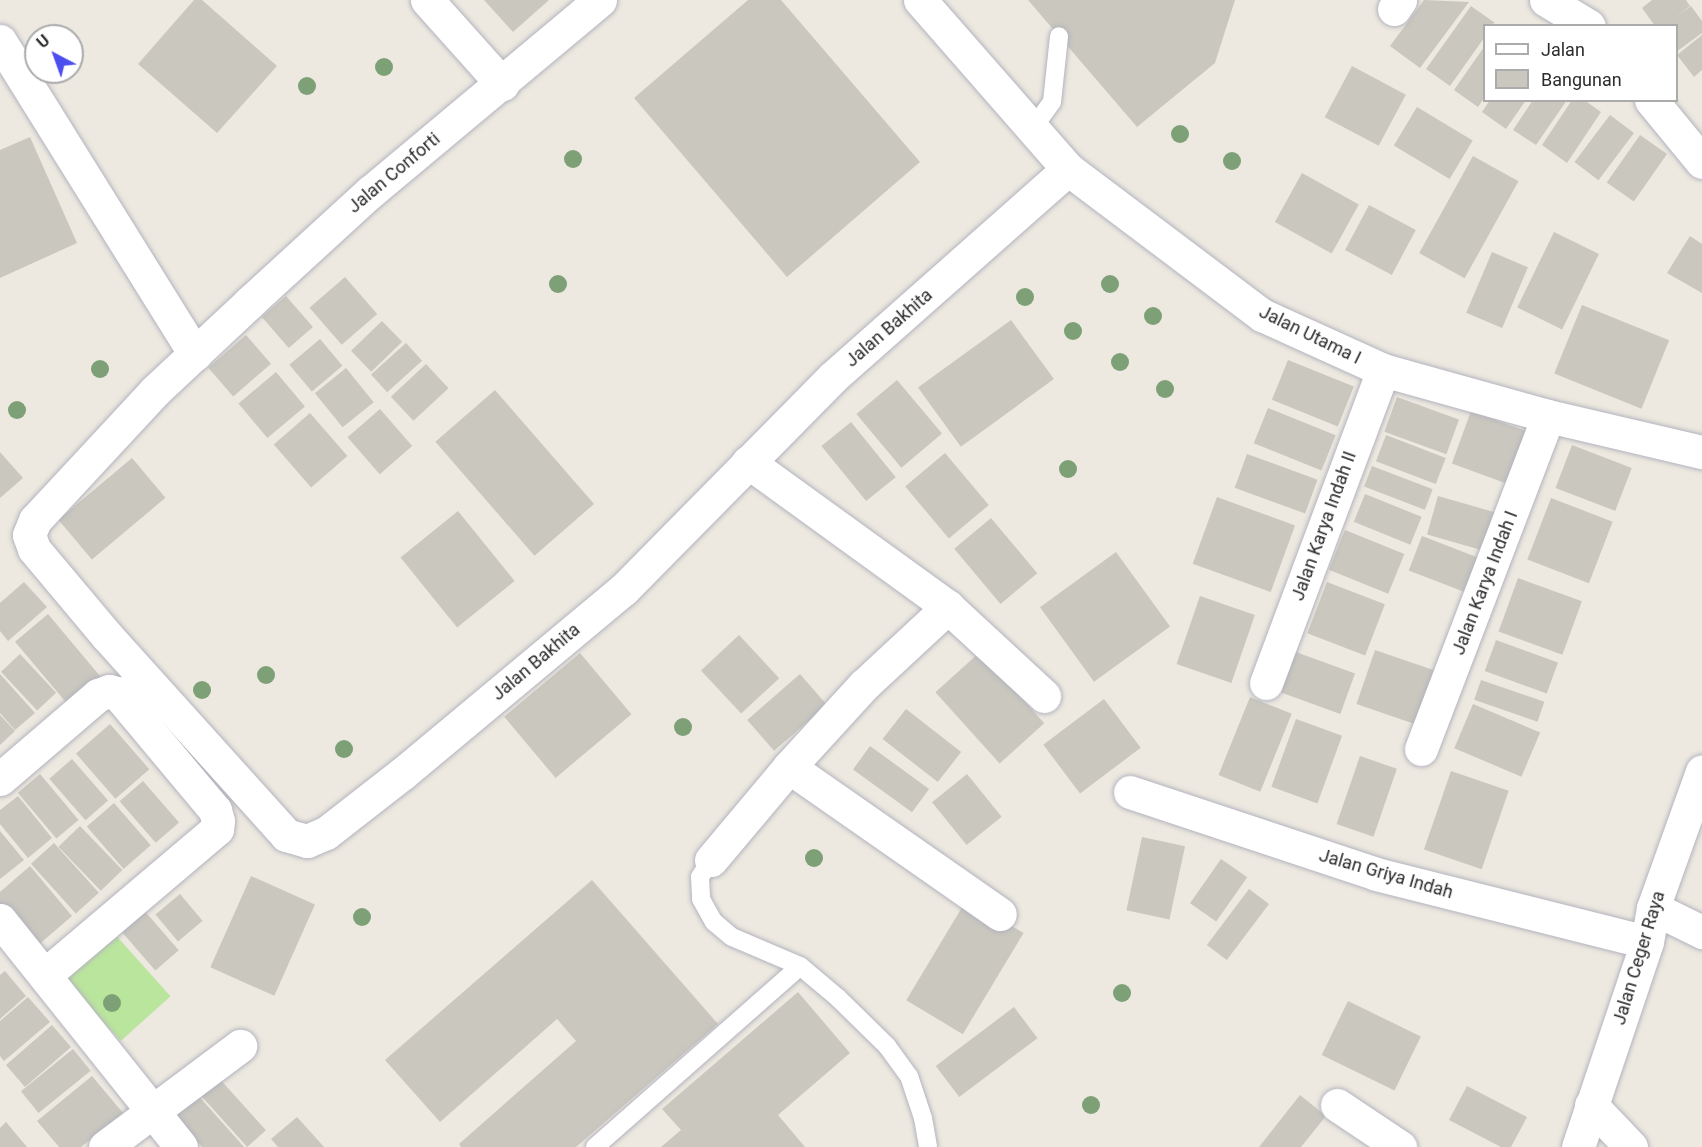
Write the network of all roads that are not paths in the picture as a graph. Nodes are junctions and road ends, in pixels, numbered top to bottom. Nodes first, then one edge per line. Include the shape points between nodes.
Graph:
1 (427, 0) edge
2 (600, 0) edge
3 (920, 0) edge
4 (1546, 0) edge
5 (1573, 0) edge
6 (1587, 24) edge
7 (1589, 24) edge
8 (1059, 36) dead end
9 (0, 41) edge
10 (502, 84) junction
11 (1654, 102) edge
12 (1033, 128) junction
13 (1702, 162) edge
14 (1068, 169) junction
15 (195, 354) junction
16 (1383, 370) junction
17 (1548, 416) junction
18 (1702, 452) edge
19 (748, 462) junction
20 (35, 520) joint
21 (948, 608) junction
22 (1266, 683) dead end
23 (1044, 696) dead end
24 (1421, 750) dead end
25 (789, 767) junction
26 (1702, 771) edge
27 (0, 779) edge
28 (1130, 792) dead end
29 (711, 860) joint
30 (1653, 908) junction
31 (1000, 914) dead end
32 (0, 920) edge
33 (1702, 932) edge
34 (1647, 942) junction
35 (800, 966) junction
36 (45, 975) junction
37 (240, 1046) dead end
38 (1336, 1105) dead end
39 (1591, 1105) junction
40 (153, 1110) junction
41 (105, 1147) edge
42 (181, 1147) edge
43 (596, 1147) edge
44 (928, 1147) edge
45 (1400, 1147) edge
46 (1578, 1147) edge
47 (1631, 1147) edge

1 - 10 street
2 - 10 street, Jalan Conforti
3 - 12 street, Jalan Utama I
4 - 6 street
5 - 7 street
8 - 12 lane via 1052,102
9 - 15 street
10 - 15 street, Jalan Conforti via 370,192
11 - 13 street
12 - 14 street, Jalan Utama I
14 - 16 street, Jalan Utama I via 1262,315
14 - 19 street, Jalan Bakhita via 833,377
15 - 20 street, Jalan Conforti via 155,391
16 - 17 street, Jalan Utama I
16 - 22 street, Jalan Karya Indah II
17 - 18 street, Jalan Utama I
17 - 24 street, Jalan Karya Indah I
19 - 20 street, Jalan Bakhita via 623,590 403,773 326,833 307,841 286,835 107,636 34,549 29,535
19 - 21 street
21 - 23 street
21 - 25 street via 864,685
25 - 29 street
25 - 31 street
26 - 30 street, Jalan Ceger Raya
27 - 36 street via 98,695 108,691 117,693 215,810 218,820 217,829
28 - 34 street, Jalan Griya Indah via 1376,873
29 - 35 lane via 700,877 701,899 714,922 732,938
30 - 33 street
30 - 34 street, Jalan Ceger Raya
32 - 36 street
34 - 39 street, Jalan Ceger Raya
35 - 43 lane
35 - 44 lane via 887,1046 909,1076
36 - 40 street
37 - 40 street
38 - 45 street
39 - 46 street, Jalan Ceger Raya
39 - 47 street
40 - 41 street
40 - 42 street

